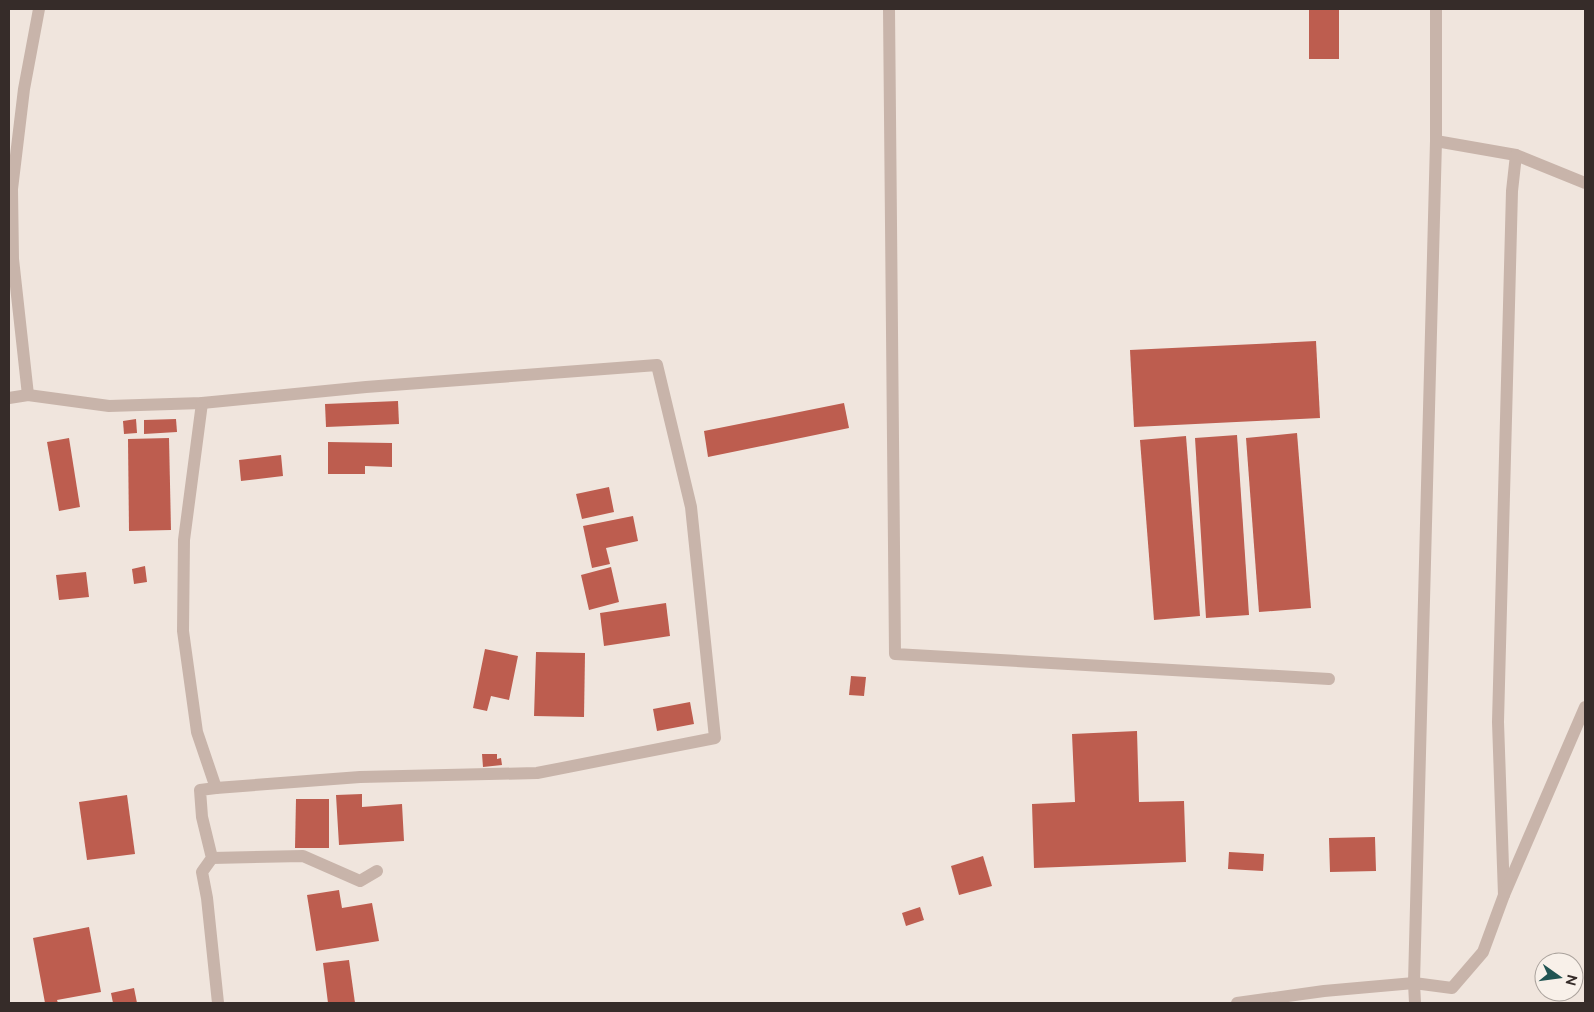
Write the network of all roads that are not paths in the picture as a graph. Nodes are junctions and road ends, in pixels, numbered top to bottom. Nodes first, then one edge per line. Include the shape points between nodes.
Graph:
1 (39, 9) edge
2 (889, 9) edge
3 (1436, 9) edge
4 (1436, 141) junction
5 (1516, 155) junction
6 (1585, 183) edge
7 (28, 395) junction
8 (9, 398) edge
9 (202, 403) junction
10 (1329, 679) dead end
11 (1585, 707) edge
12 (216, 788) junction
13 (212, 858) junction
14 (377, 871) dead end
15 (1504, 895) junction
16 (1414, 983) junction
17 (218, 1003) edge
18 (1238, 1003) edge
19 (1415, 1003) edge

1 - 7 street via 24,89 12,189 13,260
2 - 10 street via 895,654
3 - 4 street
4 - 5 street
4 - 16 street
5 - 6 street
5 - 15 street via 1512,191 1498,722
7 - 8 street
7 - 9 street via 109,406
9 - 12 street via 184,540 182,631 197,732
9 - 12 street via 658,364 691,507 715,738 537,773 360,777
11 - 15 street
12 - 13 street via 200,790 202,817
13 - 14 street via 303,856 360,881
13 - 17 street via 202,872
15 - 16 street via 1483,952 1452,988
16 - 18 street
16 - 19 street

